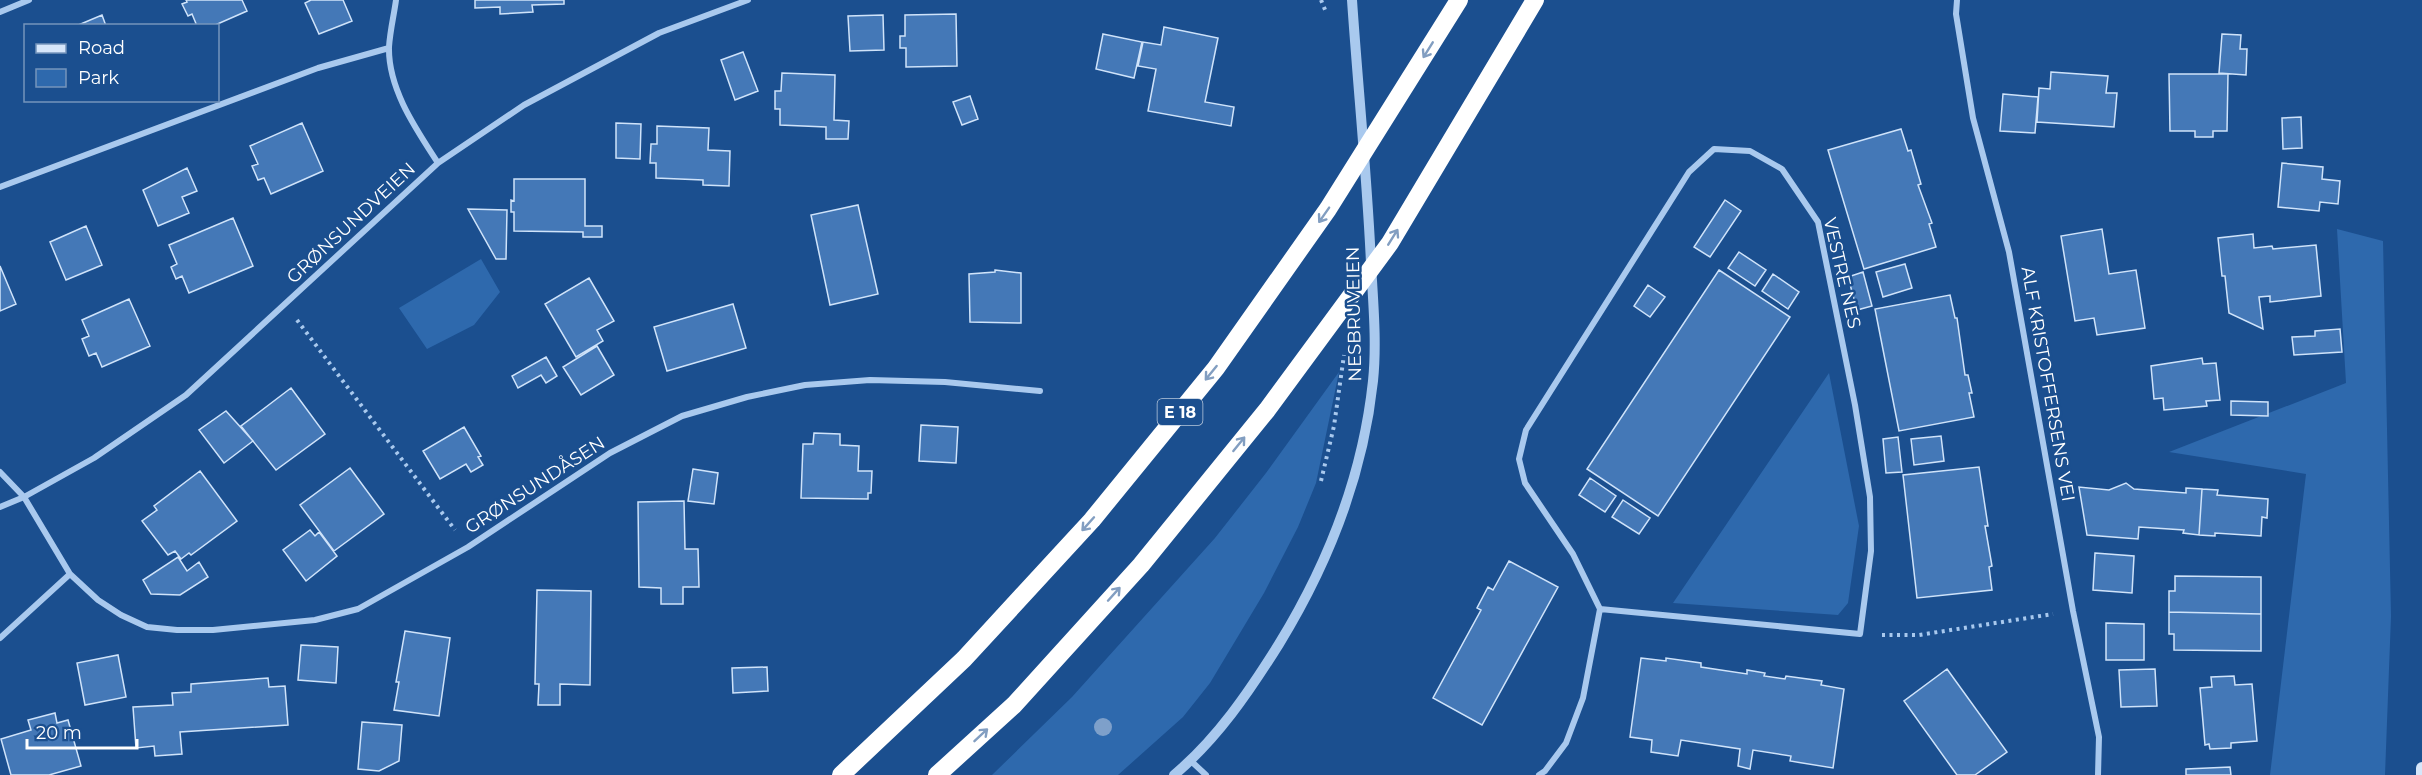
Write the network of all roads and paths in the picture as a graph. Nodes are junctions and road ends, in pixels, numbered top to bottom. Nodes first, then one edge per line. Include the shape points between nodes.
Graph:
1 (29, 0) edge
2 (396, 0) edge
3 (748, 0) edge
4 (1352, 0) edge
5 (1459, 0) edge
6 (1535, 0) edge
7 (1957, 0) edge
8 (0, 12) edge
9 (389, 48) junction
10 (438, 163) junction
11 (0, 187) edge
12 (285, 305) junction
13 (1040, 391) dead end
14 (0, 472) edge
15 (24, 497) junction
16 (0, 507) edge
17 (468, 548) junction
18 (70, 574) junction
19 (1600, 609) junction
20 (2073, 611) junction
21 (1860, 634) junction
22 (0, 638) edge
23 (1191, 761) junction
24 (2422, 768) edge
25 (840, 775) edge
26 (937, 775) edge
27 (1174, 775) edge
28 (1206, 775) edge
29 (1539, 775) edge
30 (2098, 775) edge
31 (2422, 775) edge

1 - 8 street
2 - 9 street
3 - 10 street, GRØNSUNDVEIEN via 659,33 524,105
4 - 23 street, NESBRUVEIEN via 1375,345 1368,415 1351,488 1302,607 1224,725
5 -> 25 highway, E 18 via 1328,209 1216,368 1092,520 964,659
26 -> 6 highway via 1014,705 1125,582 1267,410 1390,243
7 - 20 street, ALF KRISTOFFERSENS VEI via 1973,118 2009,252
9 - 10 street via 396,85 415,127
9 - 11 street via 318,68
10 - 12 street, GRØNSUNDVEIEN
12 - 15 street, GRØNSUNDVEIEN via 186,395 94,458
12 - 17 path
13 - 17 street, GRØNSUNDÅSEN via 870,380 805,385 747,397 682,416 610,453
14 - 15 street, GRØNSUNDÅSEN
15 - 16 street, GRØNSUNDVEIEN
15 - 18 street, GRØNSUNDÅSEN
17 - 18 street, GRØNSUNDÅSEN via 358,609 315,620 213,630 147,627 98,600
18 - 22 street
19 - 21 street
19 - 21 street, VESTRE NES via 1573,554 1525,483 1519,459 1526,429 1689,172 1714,148 1750,151 1782,169 1818,222 1870,497 1871,551
19 - 29 street via 1583,698 1566,743
20 - 21 path via 1919,635
20 - 30 street, ALF KRISTOFFERSENS VEI via 2099,737
23 - 27 street, NESBRUVEIEN
23 - 28 street
24 - 31 main road

